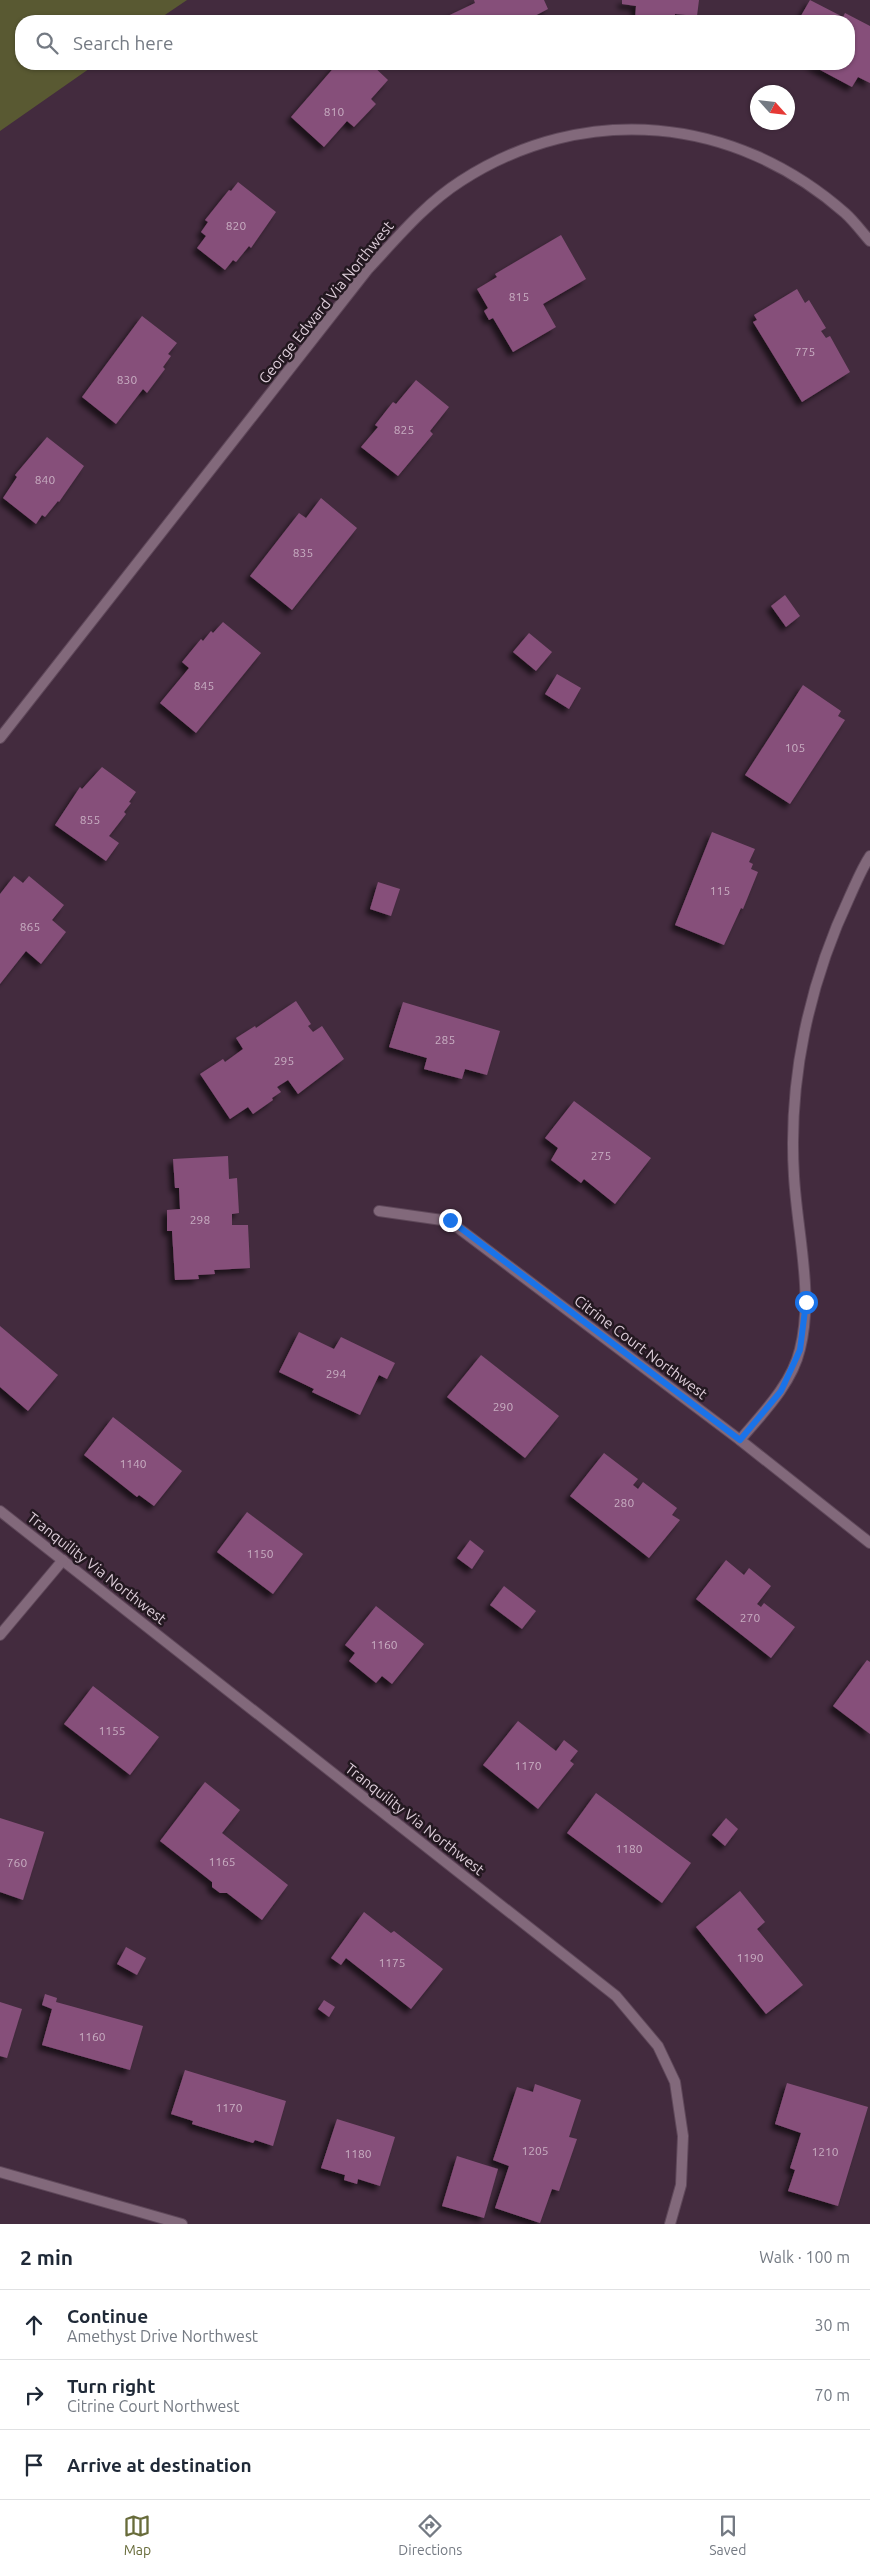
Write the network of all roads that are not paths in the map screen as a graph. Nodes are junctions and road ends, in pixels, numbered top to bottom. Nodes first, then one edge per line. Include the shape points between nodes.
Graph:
1 (870, 242) edge
2 (0, 738) edge
3 (870, 856) edge
4 (379, 1211) dead end
5 (740, 1440) junction
6 (0, 1511) edge
7 (870, 1543) edge
8 (63, 1560) junction
9 (0, 1635) edge
10 (0, 2172) edge
11 (182, 2224) edge
12 (670, 2224) edge

1 - 2 street, George Edward Via Northwest via 846,214 796,176 736,146 672,130 618,129 565,135 503,156 460,181 417,216 368,269
3 - 5 street via 830,938 806,1022 794,1098 794,1174 806,1302 800,1350 781,1391
4 - 5 street, Citrine Court Northwest via 450,1220
5 - 7 street, Citrine Court Northwest
6 - 8 street, Tranquility Via Northwest
8 - 9 street
8 - 12 street, Tranquility Via Northwest via 616,1996 658,2046 675,2082 683,2136 681,2185
10 - 11 street

